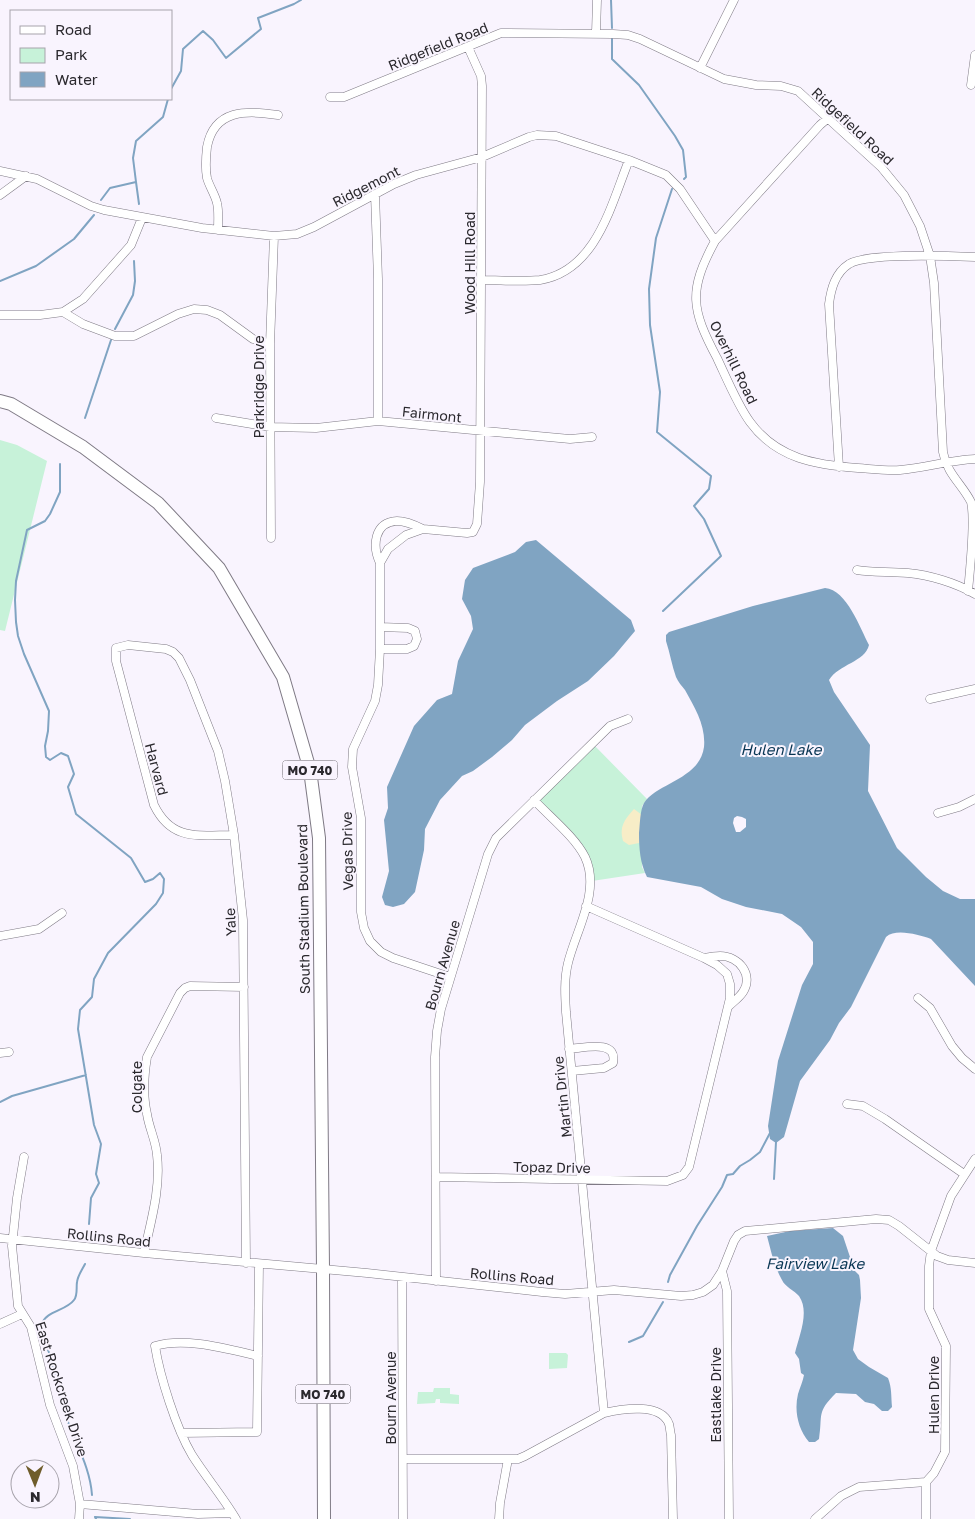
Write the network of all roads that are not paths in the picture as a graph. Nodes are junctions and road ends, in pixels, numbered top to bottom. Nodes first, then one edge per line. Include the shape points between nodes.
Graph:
1 (597, 0) edge
2 (734, 0) edge
3 (596, 33) junction
4 (468, 47) junction
5 (975, 55) edge
6 (700, 68) junction
7 (971, 85) dead end
8 (330, 97) dead end
9 (278, 116) dead end
10 (827, 119) junction
11 (482, 157) junction
12 (629, 160) junction
13 (0, 171) edge
14 (26, 176) junction
15 (375, 194) junction
16 (0, 195) edge
17 (142, 218) junction
18 (218, 230) junction
19 (274, 236) junction
20 (715, 241) junction
21 (930, 256) junction
22 (975, 257) edge
23 (482, 280) junction
24 (62, 312) junction
25 (0, 315) edge
26 (270, 344) junction
27 (0, 401) edge
28 (216, 418) dead end
29 (378, 421) junction
30 (270, 427) junction
31 (480, 432) junction
32 (592, 437) dead end
33 (975, 459) edge
34 (945, 464) junction
35 (839, 467) junction
36 (423, 529) junction
37 (270, 538) dead end
38 (380, 563) junction
39 (857, 570) dead end
40 (972, 592) edge
41 (380, 627) junction
42 (116, 648) joint
43 (380, 648) junction
44 (975, 689) edge
45 (930, 699) dead end
46 (628, 719) dead end
47 (975, 799) edge
48 (534, 800) junction
49 (938, 813) dead end
50 (234, 835) junction
51 (586, 906) junction
52 (62, 913) dead end
53 (0, 936) edge
54 (704, 958) junction
55 (450, 977) junction
56 (244, 987) junction
57 (918, 998) dead end
58 (728, 1010) junction
59 (569, 1050) junction
60 (975, 1070) edge
61 (572, 1071) junction
62 (847, 1104) dead end
63 (24, 1157) dead end
64 (975, 1159) edge
65 (964, 1174) junction
66 (436, 1177) junction
67 (583, 1180) junction
68 (0, 1238) edge
69 (13, 1239) junction
70 (931, 1251) junction
71 (144, 1253) junction
72 (246, 1263) junction
73 (975, 1263) edge
74 (259, 1264) junction
75 (323, 1270) junction
76 (722, 1271) junction
77 (402, 1278) junction
78 (436, 1281) junction
79 (593, 1291) junction
80 (22, 1314) junction
81 (0, 1324) edge
82 (258, 1356) junction
83 (604, 1414) junction
84 (181, 1433) junction
85 (403, 1459) junction
86 (508, 1459) junction
87 (926, 1482) junction
88 (80, 1504) junction
89 (234, 1516) edge
90 (78, 1519) edge
91 (324, 1519) edge
92 (403, 1519) edge
93 (499, 1519) edge
94 (673, 1519) edge
95 (729, 1519) edge
96 (815, 1519) edge
97 (926, 1519) edge

1 - 3 street
2 - 6 street
3 - 4 street, Ridgefield Road via 501,33
3 - 6 street, Ridgefield Road via 640,39
4 - 8 street, Ridgefield Road via 344,97
4 - 11 street, Wood Hill Road via 481,76
5 - 7 street
6 - 10 street, Ridgefield Road via 724,79 798,91
9 - 18 street via 256,113 228,116 210,135 206,169 207,180 217,202
10 - 20 street, Overhill Road
10 - 21 street, Ridgefield Road via 881,167 904,195 920,226
11 - 12 street, Ridgemont via 529,137 546,135
11 - 15 street, Ridgemont via 416,175
11 - 23 street, Wood Hill Road
12 - 20 street, Ridgemont via 673,181
12 - 23 street via 590,248 569,270 538,280
13 - 14 street, Ridgemont
14 - 16 street
14 - 17 street, Ridgemont via 91,206
15 - 19 street, Ridgemont via 305,232
15 - 29 street
17 - 18 street, Ridgemont
17 - 24 street via 131,245 83,299
18 - 19 street, Ridgemont
19 - 26 street, Parkridge Drive
20 - 35 street, Overhill Road via 698,278 697,312 702,331 749,421 768,441 786,453 811,463
21 - 22 street
21 - 34 street, Ridgefield Road
21 - 35 street via 866,259 850,264 836,277 829,304
23 - 31 street, Wood Hill Road
24 - 25 street
24 - 26 street via 115,336 134,336 178,314 194,309 207,310 220,315 253,339
26 - 30 street, Parkridge Drive
27 - 75 main road, South Stadium Boulevard / MO 740 via 83,447 158,503 219,568 283,677 310,770 319,838
28 - 30 street, Fairmont
29 - 30 street, Fairmont via 316,428
29 - 31 street, Fairmont
30 - 37 street, Parkridge Drive
31 - 32 street, Fairmont via 570,439
31 - 36 street, Wood Hill Road via 480,482 477,524 473,532
33 - 34 street, Overhill Road
34 - 35 street, Overhill Road via 899,470
34 - 40 street, Ridgefield Road via 972,503 975,519
36 - 38 street via 406,535 388,549
36 - 38 street, Vegas Drive via 397,521 383,527 375,544
38 - 41 street, Vegas Drive
39 - 40 street via 910,573
41 - 43 street, Vegas Drive
41 - 43 street via 408,628 415,631 417,639 414,646 407,648
42 - 50 street, Yale via 128,644 166,649 179,658 218,751
42 - 50 street, Harvard via 116,661 159,815 165,823 182,833
43 - 55 street, Vegas Drive via 375,701 353,749 352,766 361,818 361,912 364,928 370,941 381,952
44 - 45 street
46 - 48 street, Bourn Avenue via 610,726
47 - 49 street
48 - 51 street, Martin Drive via 584,855 591,882
48 - 55 street, Bourn Avenue via 496,838 488,854
50 - 56 street, Yale via 243,920
51 - 54 street
51 - 59 street, Martin Drive via 565,981
52 - 53 street via 39,929
54 - 58 street via 727,974 730,984
54 - 58 street via 731,958 741,964 746,973 743,992
55 - 66 street, Bourn Avenue via 437,1031 435,1057
56 - 71 street, Colgate via 185,988 147,1057 145,1104 156,1144 158,1181
56 - 72 street, Yale
57 - 60 street via 930,1008 952,1046
58 - 67 street, Topaz Drive via 689,1167 683,1175 667,1181
59 - 61 street, Martin Drive
59 - 61 street via 602,1046 614,1056 612,1063 604,1068
61 - 67 street, Martin Drive
62 - 65 street via 863,1106 885,1119
63 - 69 street, East Rockcreek Drive
64 - 65 street, Hulen Drive
65 - 70 street, Hulen Drive via 951,1196
66 - 67 street, Topaz Drive
66 - 78 street, Bourn Avenue
67 - 79 street, Martin Drive
68 - 69 street, Rollins Road
69 - 71 street, Rollins Road
69 - 80 street, East Rockcreek Drive via 18,1306
70 - 73 street, Rollins Road via 948,1260
70 - 76 street, Rollins Road via 889,1220 750,1229 738,1235
70 - 87 street, Hulen Drive via 929,1309 946,1346 945,1452
71 - 72 street, Rollins Road
72 - 74 street, Rollins Road
74 - 75 street, Rollins Road
74 - 82 street
75 - 77 street, Rollins Road
75 - 91 main road, South Stadium Boulevard / MO 740
76 - 79 street, Rollins Road via 712,1285 693,1295
76 - 95 street, Eastlake Drive via 727,1291
77 - 78 street, Rollins Road
77 - 85 street, Bourn Avenue
78 - 79 street, Rollins Road via 565,1294
79 - 83 street, Martin Drive
80 - 81 street
80 - 88 street, East Rockcreek Drive via 36,1343 50,1405 73,1466
82 - 84 street via 257,1432
82 - 84 street via 212,1346 165,1343 155,1346
83 - 86 street via 525,1456
83 - 94 street via 617,1410 653,1410 664,1416 671,1435
84 - 89 street via 192,1455
85 - 86 street
85 - 92 street, Bourn Avenue
86 - 93 street
87 - 96 street via 859,1487 841,1496
87 - 97 street
88 - 89 street
88 - 90 street, East Rockcreek Drive

